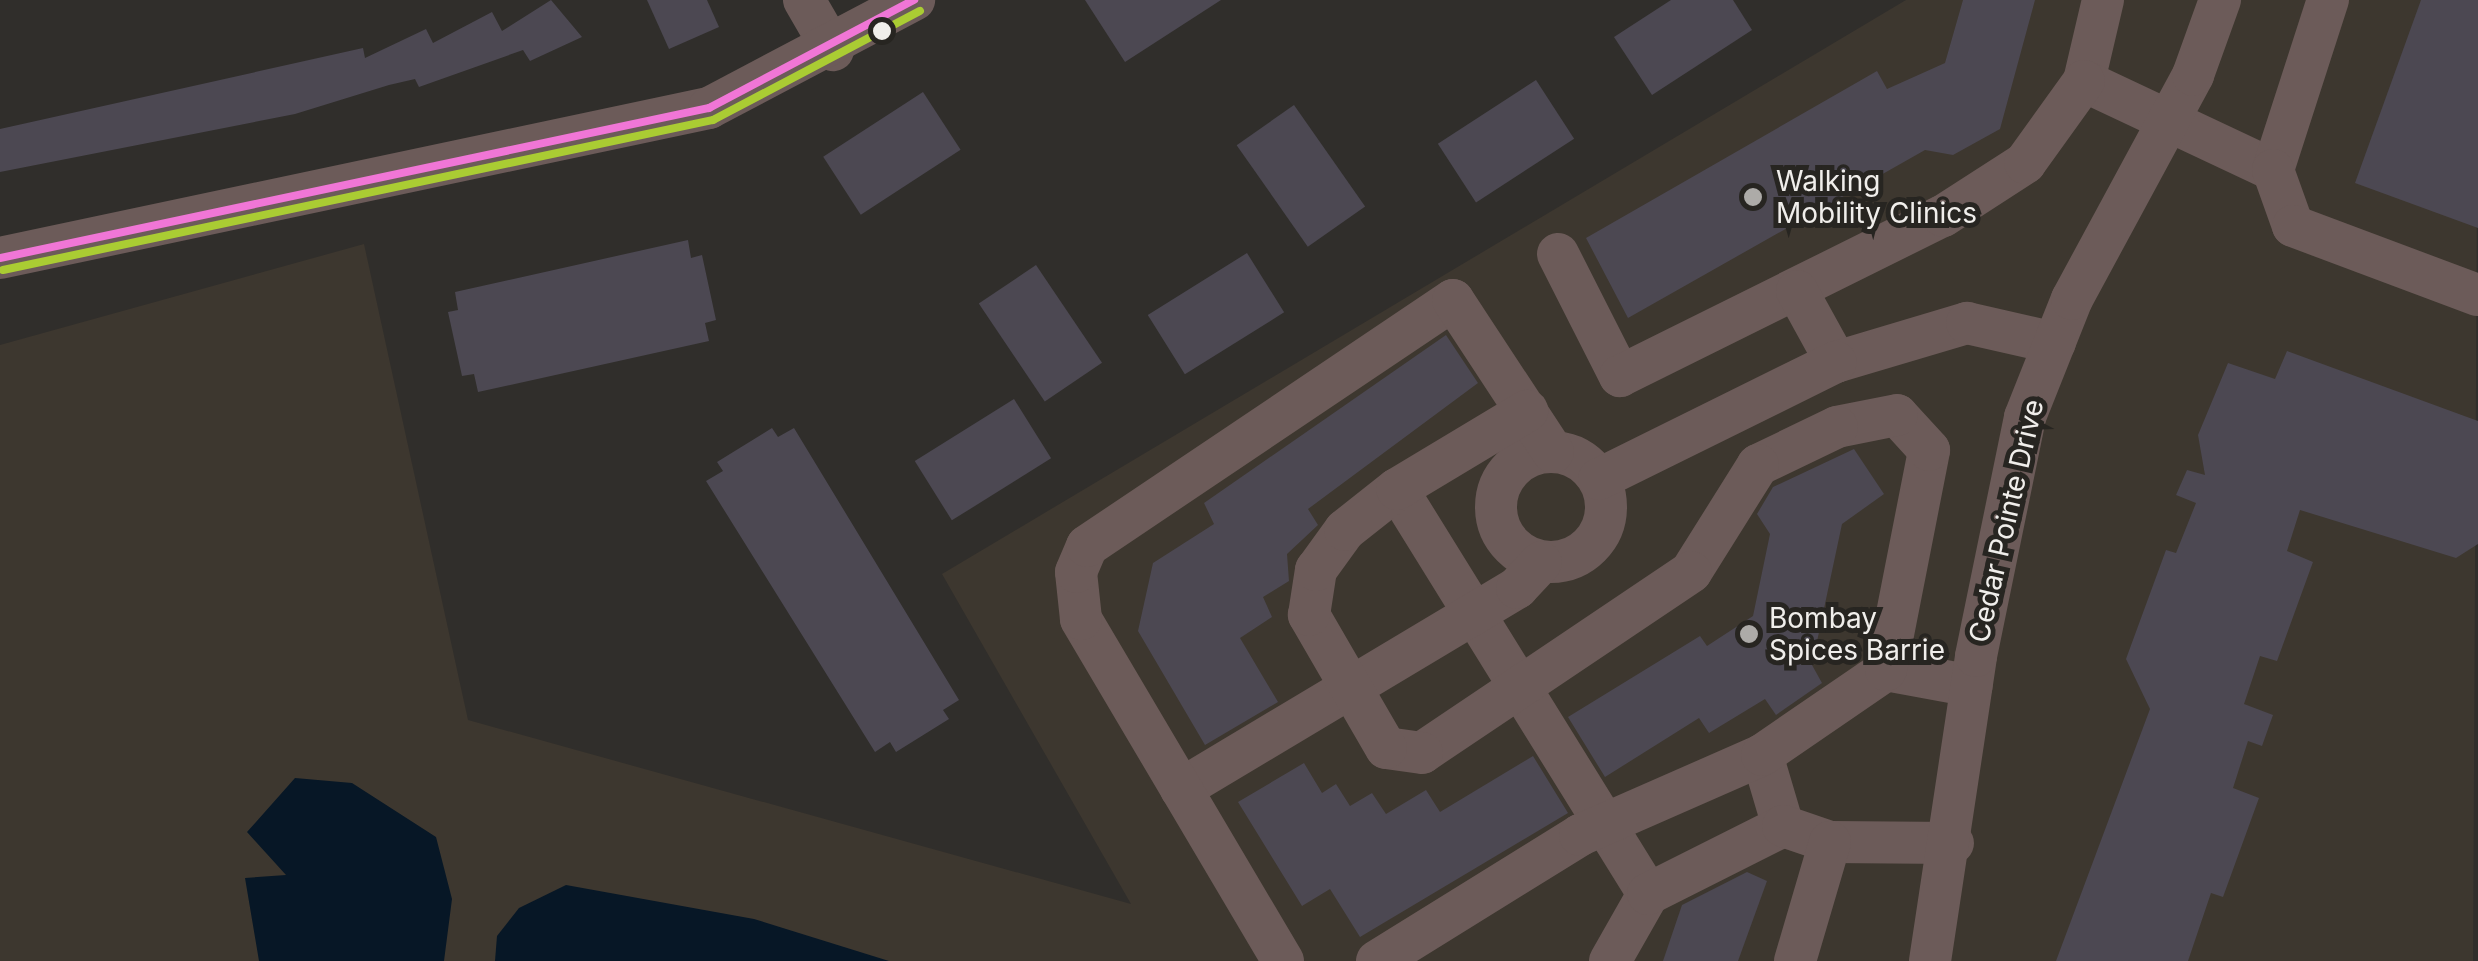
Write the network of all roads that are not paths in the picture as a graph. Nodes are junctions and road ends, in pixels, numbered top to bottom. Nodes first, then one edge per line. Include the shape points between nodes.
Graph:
1 (804, 0) edge
2 (914, 0) edge
3 (2103, 0) edge
4 (2220, 0) edge
5 (2328, 0) edge
6 (834, 50) junction
7 (2084, 82) junction
8 (2170, 118) junction
9 (2273, 170) junction
10 (1558, 254) dead end
11 (0, 258) edge
12 (1796, 291) junction
13 (2478, 295) edge
14 (2055, 343) junction
15 (1836, 362) junction
16 (1527, 411) junction
17 (1553, 452) junction
18 (1599, 479) junction
19 (1398, 489) junction
20 (1541, 562) junction
21 (1475, 614) junction
22 (1886, 670) junction
23 (1972, 686) junction
24 (1351, 687) junction
25 (1523, 691) junction
26 (1762, 755) junction
27 (1181, 789) junction
28 (1783, 826) junction
29 (1609, 828) junction
30 (1830, 842) junction
31 (1952, 843) junction
32 (1648, 894) junction
33 (1282, 961) edge
34 (1376, 961) edge
35 (1610, 961) edge
36 (1795, 961) edge
37 (1930, 961) edge

1 - 6 street
2 - 6 street
3 - 7 street
4 - 8 street, Cedar Pointe Drive
5 - 9 street
6 - 11 street via 710,108
7 - 8 street
7 - 12 street via 2025,163
8 - 9 street
8 - 14 street, Cedar Pointe Drive
9 - 13 street via 2293,226
10 - 12 street via 1620,376
12 - 15 street
14 - 15 street via 1967,322
14 - 23 street, Cedar Pointe Drive via 2025,416
15 - 18 street
16 - 17 street
16 - 19 street
16 - 27 street via 1452,300 1086,546 1076,572 1081,620
17 - 18 street
17 - 20 street via 1518,463 1497,493 1510,544
18 - 20 street via 1602,532 1576,557
19 - 21 street
19 - 24 street via 1344,530 1316,570 1309,616
20 - 21 street
21 - 24 street
21 - 25 street
22 - 23 street
22 - 25 street via 1929,450 1897,415 1837,426 1758,465 1691,572
22 - 26 street
23 - 31 street, Cedar Pointe Drive
24 - 25 street via 1386,748 1407,756
24 - 27 street
25 - 29 street
26 - 28 street
26 - 29 street
27 - 33 street
28 - 30 street
28 - 32 street
29 - 32 street
29 - 34 street via 1580,835
30 - 31 street
30 - 36 street
31 - 37 street, Cedar Pointe Drive
32 - 35 street

